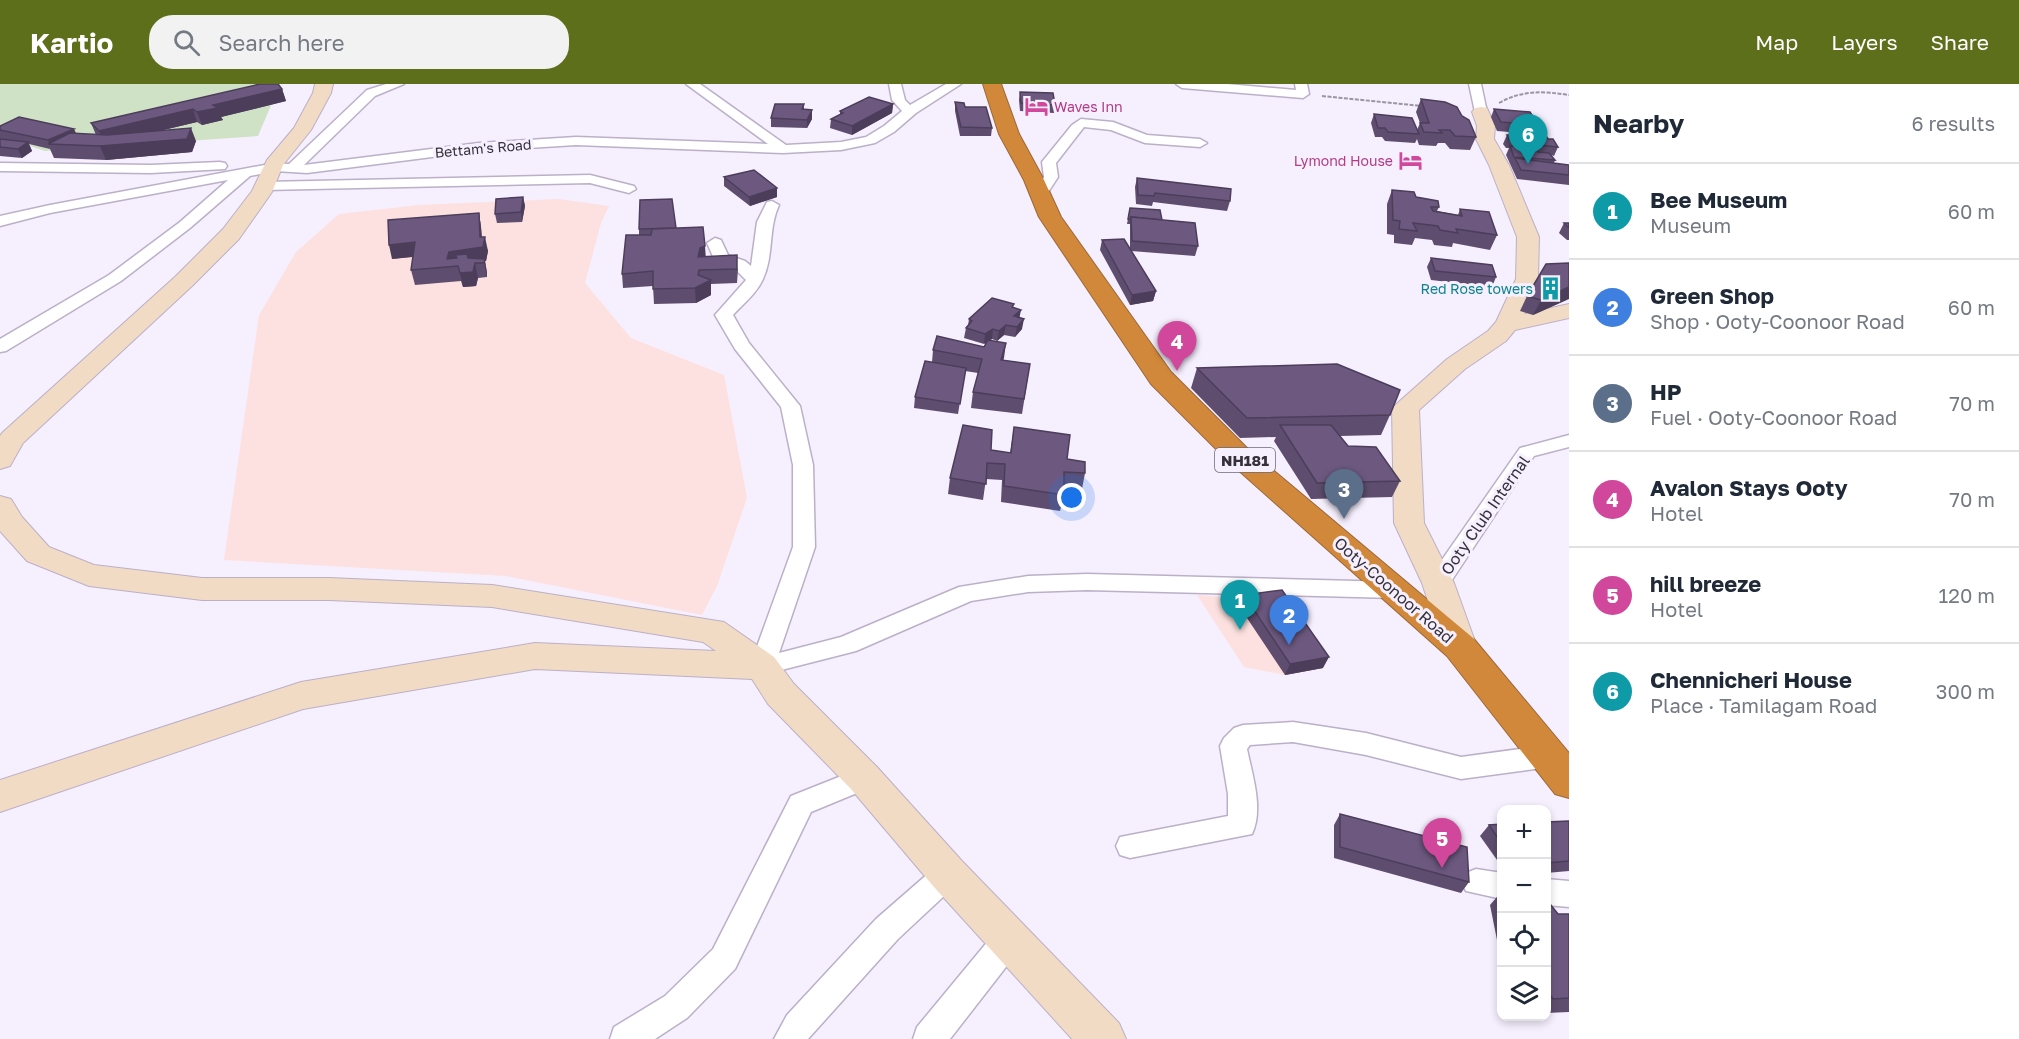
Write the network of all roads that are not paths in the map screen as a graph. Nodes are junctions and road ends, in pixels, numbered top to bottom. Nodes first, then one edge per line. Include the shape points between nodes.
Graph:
1 (324, 84) edge
2 (398, 84) edge
3 (692, 84) edge
4 (895, 84) edge
5 (955, 84) edge
6 (992, 84) edge
7 (1182, 84) edge
8 (1475, 84) edge
9 (1302, 89) edge
10 (911, 110) junction
11 (1481, 112) joint
12 (1200, 143) dead end
13 (783, 149) junction
14 (0, 167) edge
15 (277, 171) junction
16 (247, 172) junction
17 (628, 189) dead end
18 (1040, 194) junction
19 (772, 205) edge
20 (0, 221) edge
21 (714, 243) dead end
22 (755, 279) junction
23 (1569, 312) edge
24 (1507, 325) junction
25 (0, 347) edge
26 (1569, 441) edge
27 (0, 460) edge
28 (0, 506) edge
29 (1438, 583) junction
30 (1394, 590) junction
31 (1460, 647) junction
32 (762, 666) junction
33 (1550, 756) junction
34 (864, 778) junction
35 (1569, 782) edge
36 (0, 796) edge
37 (1130, 846) dead end
38 (948, 873) junction
39 (1551, 892) edge
40 (1569, 894) edge
41 (1009, 939) junction
42 (626, 1039) edge
43 (790, 1039) edge
44 (929, 1039) edge
45 (1102, 1039) edge

1 - 15 street
2 - 15 street via 371,93
3 - 13 street
4 - 10 street via 897,100
5 - 10 street, Bettam's Road
6 - 18 highway, Ooty-Coonoor Road / NH181 via 1009,134
7 - 9 street
8 - 11 street
10 - 13 street, Bettam's Road via 889,129 858,144
11 - 24 street via 1485,139 1528,237 1527,279
12 - 18 street via 1145,139 1113,126 1081,123 1050,162 1051,177
13 - 15 street, Bettam's Road via 566,142 479,147
14 - 15 street
15 - 16 street, Bettam's Road
15 - 17 street via 590,179
15 - 27 street via 209,258 12,439
16 - 20 street, Bettam's Road
16 - 25 street via 115,278
18 - 30 highway, Ooty-Coonoor Road / NH181 via 1050,217 1161,378 1238,455
19 - 22 street via 765,216
21 - 22 street via 721,258 739,264
22 - 32 street via 724,315 741,345 790,406 803,465 804,547
23 - 24 street
24 - 29 street via 1405,408 1409,524
26 - 29 street, Ooty Club Internal via 1527,452
28 - 32 street via 38,554 90,575 202,589 329,589 492,596 712,631
29 - 31 street
30 - 31 highway, Ooty-Coonoor Road / NH181
30 - 32 street via 1029,584 967,593 846,645
31 - 33 highway, Ooty-Coonoor Road / NH181
32 - 34 street via 781,694
32 - 36 street via 535,656 301,696
33 - 35 highway, Ooty-Coonoor Road / NH181
33 - 37 street via 1461,768 1366,744 1293,732 1243,735 1233,746 1242,794 1242,825
34 - 38 street
34 - 42 street via 801,804 724,959 676,1007
38 - 41 street
38 - 43 street via 887,929
39 - 40 street
41 - 44 street
41 - 45 street

